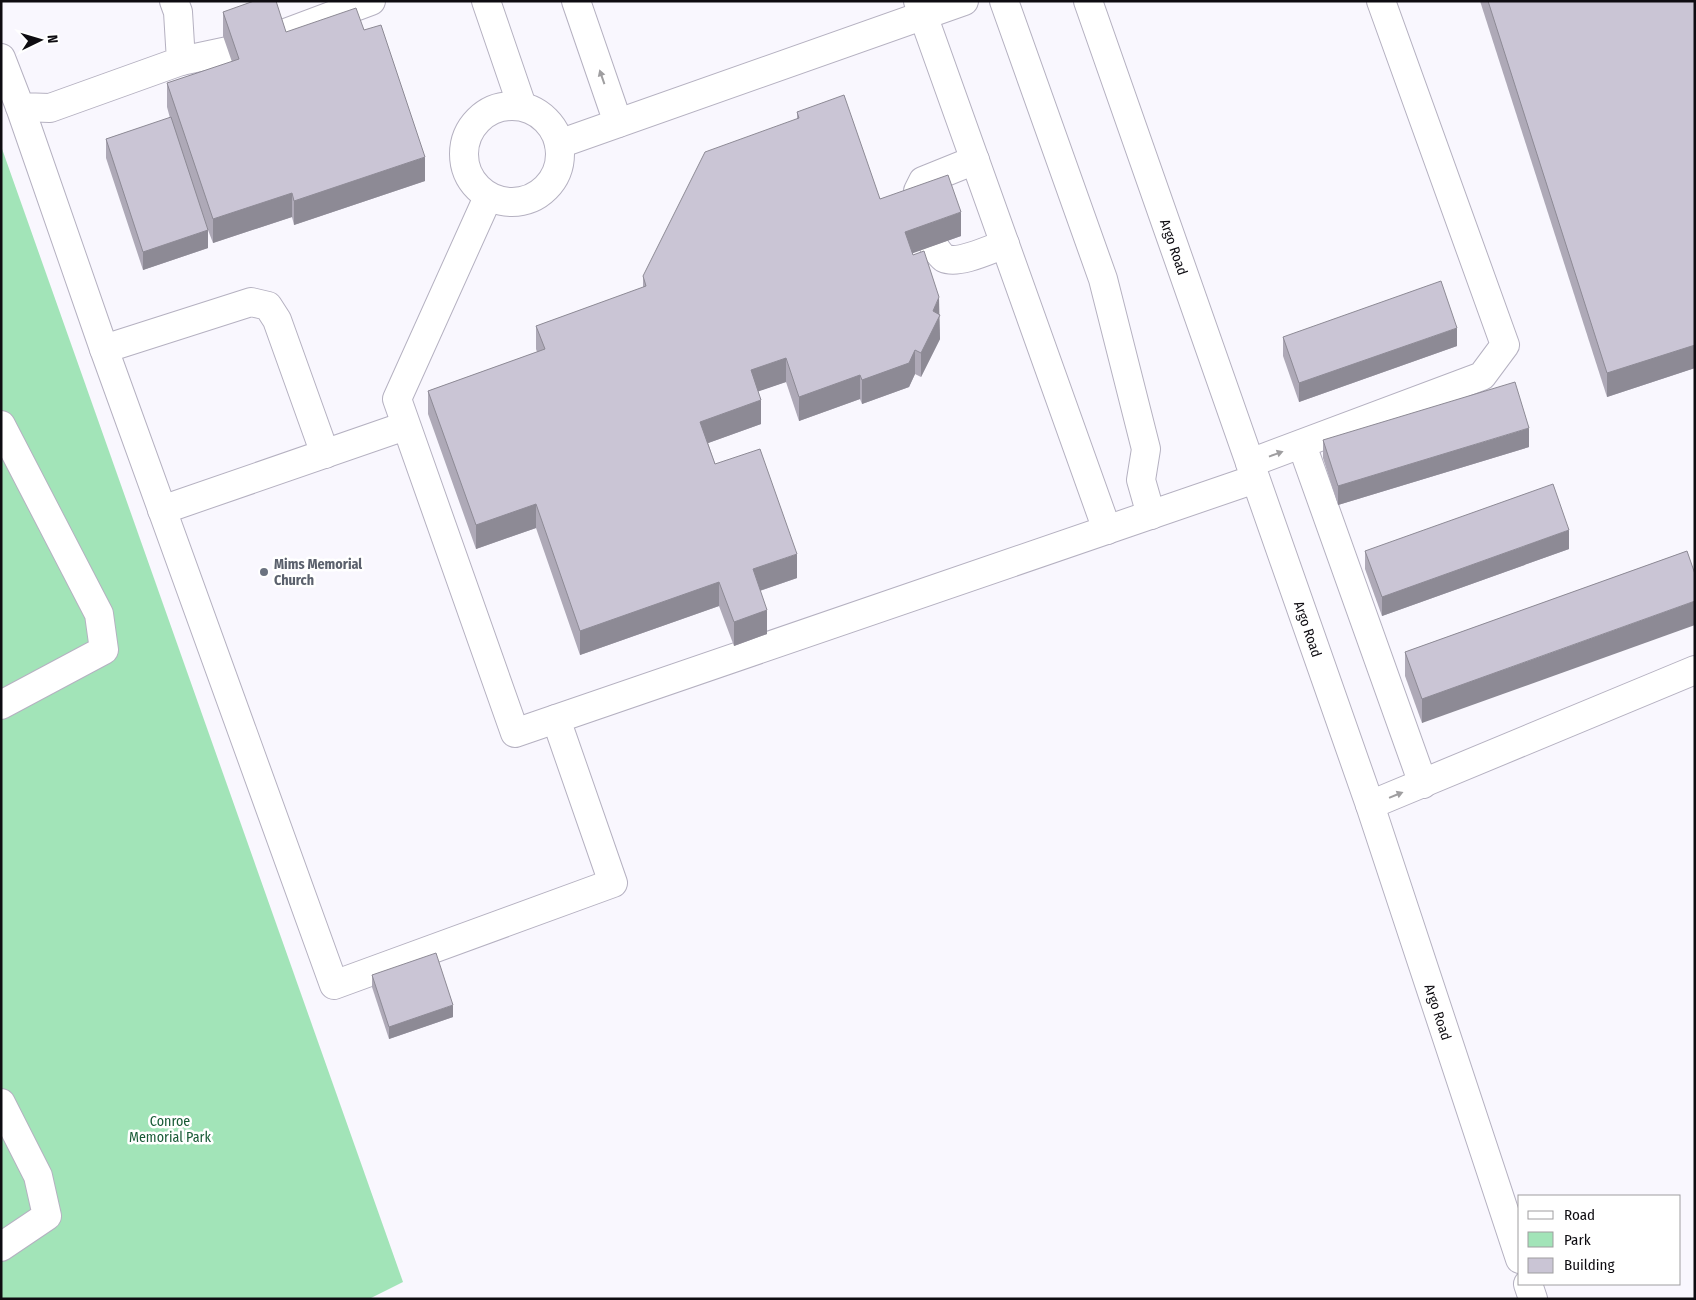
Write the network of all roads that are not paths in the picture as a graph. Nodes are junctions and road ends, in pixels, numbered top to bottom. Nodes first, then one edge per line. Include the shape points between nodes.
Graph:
1 (174, 1) edge
2 (371, 1) edge
3 (486, 1) edge
4 (576, 1) edge
5 (964, 1) edge
6 (1004, 1) edge
7 (1088, 1) edge
8 (1381, 1) edge
9 (921, 9) edge
10 (280, 35) edge
11 (228, 51) edge
12 (1, 58) edge
13 (181, 61) junction
14 (20, 106) junction
15 (522, 106) junction
16 (618, 123) junction
17 (559, 144) junction
18 (975, 160) junction
19 (488, 197) junction
20 (922, 209) edge
21 (1005, 244) junction
22 (934, 246) edge
23 (104, 349) junction
24 (1, 425) edge
25 (405, 426) junction
26 (1302, 445) junction
27 (325, 454) junction
28 (1253, 471) junction
29 (162, 510) junction
30 (1151, 515) junction
31 (1107, 530) junction
32 (1695, 670) edge
33 (1, 705) edge
34 (556, 719) junction
35 (1423, 784) junction
36 (1370, 806) junction
37 (1, 1103) edge
38 (1, 1247) edge
39 (1518, 1253) edge
40 (1528, 1285) edge
41 (1533, 1299) edge

1 - 13 street via 178,12
2 - 10 street
3 - 15 street
16 -> 4 street
5 - 9 street
6 - 30 street via 1103,279 1146,449 1141,480
7 - 28 street, Argo Road
8 - 26 street via 1506,345 1482,376
9 - 16 street
9 - 18 street
11 - 13 street
12 - 14 street
13 - 14 street via 50,108
14 - 23 street
15 - 17 street via 546,120
15 - 19 street via 509,105 483,114 466,137 463,150 469,177
16 - 17 street
17 - 19 street via 557,171 541,193 515,203
18 - 20 street via 923,181 918,191
18 - 21 street
19 - 25 street via 397,399
21 - 22 street via 952,260 943,257
21 - 31 street
23 - 27 street via 251,302 268,306 277,320
23 - 29 street
24 - 33 street via 99,614 104,650
25 - 27 street
25 - 34 street via 515,733
28 -> 26 street
26 - 35 street
27 - 29 street
28 - 30 street
28 - 36 street, Argo Road
29 - 34 street via 334,985 612,883
30 - 31 street
31 - 34 street
32 - 35 street
36 -> 35 street
36 - 39 street, Argo Road
37 - 38 street via 38,1176 47,1216
40 - 41 street

